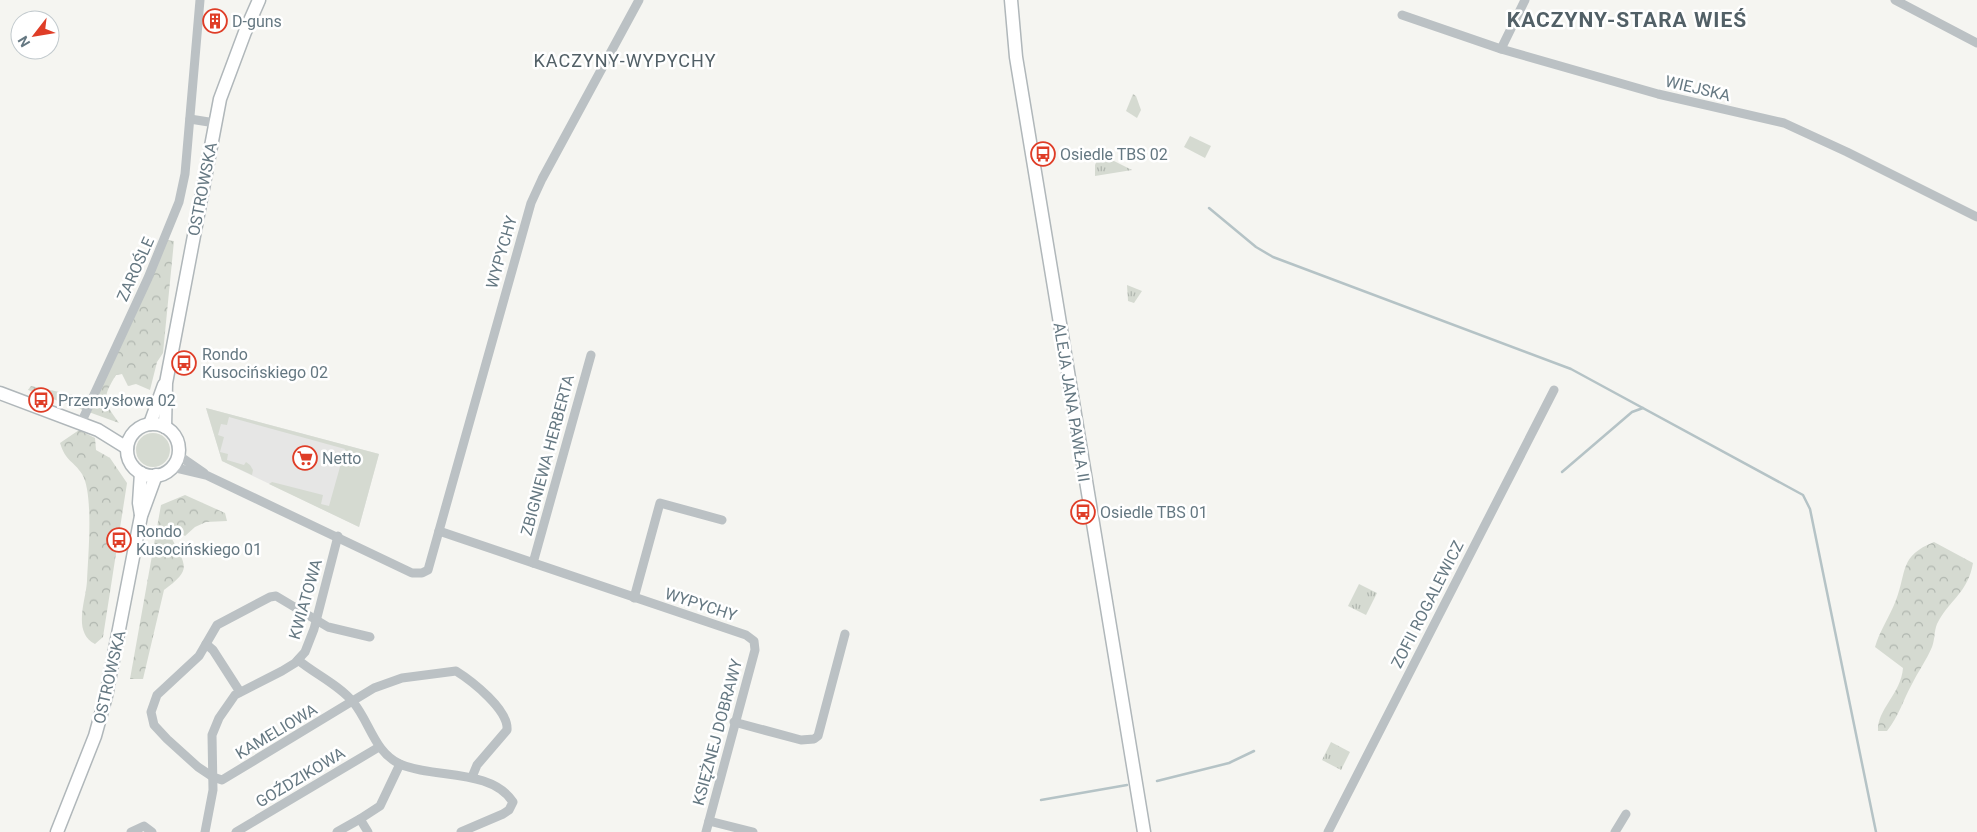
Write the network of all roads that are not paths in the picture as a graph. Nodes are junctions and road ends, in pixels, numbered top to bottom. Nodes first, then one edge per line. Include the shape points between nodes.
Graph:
1 (200, 0) edge
2 (259, 0) edge
3 (639, 0) edge
4 (1011, 0) edge
5 (1525, 0) edge
6 (1895, 0) edge
7 (1402, 14) dead end
8 (1977, 42) edge
9 (1500, 49) junction
10 (190, 119) junction
11 (215, 123) junction
12 (1977, 217) edge
13 (591, 355) dead end
14 (166, 383) junction
15 (1554, 390) dead end
16 (0, 393) edge
17 (82, 424) junction
18 (150, 424) junction
19 (165, 427) junction
20 (98, 430) junction
21 (131, 436) junction
22 (127, 448) junction
23 (178, 455) junction
24 (172, 467) junction
25 (141, 473) junction
26 (206, 475) junction
27 (156, 476) junction
28 (141, 516) junction
29 (722, 520) dead end
30 (440, 531) junction
31 (338, 536) junction
32 (533, 563) junction
33 (634, 598) junction
34 (316, 621) junction
35 (845, 634) dead end
36 (370, 637) dead end
37 (754, 640) joint
38 (206, 644) junction
39 (298, 660) junction
40 (240, 692) junction
41 (353, 702) junction
42 (734, 722) junction
43 (379, 747) junction
44 (400, 764) junction
45 (472, 776) junction
46 (212, 777) junction
47 (1626, 814) dead end
48 (360, 819) junction
49 (709, 821) junction
50 (335, 831) edge
51 (57, 832) edge
52 (130, 832) edge
53 (152, 832) edge
54 (205, 832) edge
55 (236, 832) edge
56 (368, 832) edge
57 (461, 832) edge
58 (706, 832) edge
59 (752, 832) edge
60 (1144, 832) edge
61 (1328, 832) edge
62 (1615, 832) edge

1 - 10 street, ZAROŚLE
2 - 11 main road, OSTROWSKA via 231,67
3 - 30 street, WYPYCHY via 531,203
4 - 60 main road, ALEJA JANA PAWŁA II via 1016,57
5 - 9 street
6 - 8 street
7 - 9 street, WIEJSKA
9 - 12 street, WIEJSKA via 1658,94 1784,123
10 - 11 street
10 - 17 street, ZAROŚLE via 179,202
11 - 14 main road, OSTROWSKA
13 - 32 street, ZBIGNIEWA HERBERTA
14 - 18 main road, OSTROWSKA
14 - 19 main road, OSTROWSKA
15 - 61 street, ZOFII ROGALEWICZ
16 - 17 main road
17 - 20 main road
18 - 19 main road
18 - 21 main road
19 - 23 main road via 177,439
20 - 21 main road
20 - 22 main road
21 - 22 main road
22 - 25 main road via 128,458
23 - 24 main road
23 - 26 street
24 - 26 street
24 - 27 main road
25 - 27 main road
25 - 28 main road, OSTROWSKA
26 - 31 street
27 - 28 main road, OSTROWSKA
28 - 51 main road, OSTROWSKA via 106,696 95,736
29 - 33 street via 660,503
30 - 31 street, WYPYCHY via 428,570 422,573 412,573
30 - 32 street, WYPYCHY
31 - 34 street, KWIATOWA
32 - 33 street, WYPYCHY
33 - 37 street, WYPYCHY
34 - 36 street
34 - 38 street via 283,598 270,596 217,625
34 - 39 street, KWIATOWA
35 - 42 street via 818,736 801,740
37 - 42 street, KSIĘŻNEJ DOBRAWY via 755,650
38 - 40 street via 214,650
38 - 46 street via 199,656 157,695 150,712 159,730
39 - 40 street, KWIATOWA
39 - 41 street
40 - 46 street, KWIATOWA via 223,709 214,729
41 - 43 street
41 - 45 street via 374,688 402,678 452,671 460,674 500,708 508,726
41 - 46 street, KAMELIOWA via 226,778
42 - 49 street, KSIĘŻNEJ DOBRAWY
43 - 44 street
43 - 55 street, GOŹDZIKOWA
44 - 45 street via 437,773
44 - 48 street via 380,806
45 - 57 street via 501,790 513,802 503,814
46 - 54 street, KWIATOWA via 213,790
47 - 62 street
48 - 50 street
48 - 56 street
49 - 58 street, KSIĘŻNEJ DOBRAWY
49 - 59 street
52 - 53 street via 144,826

